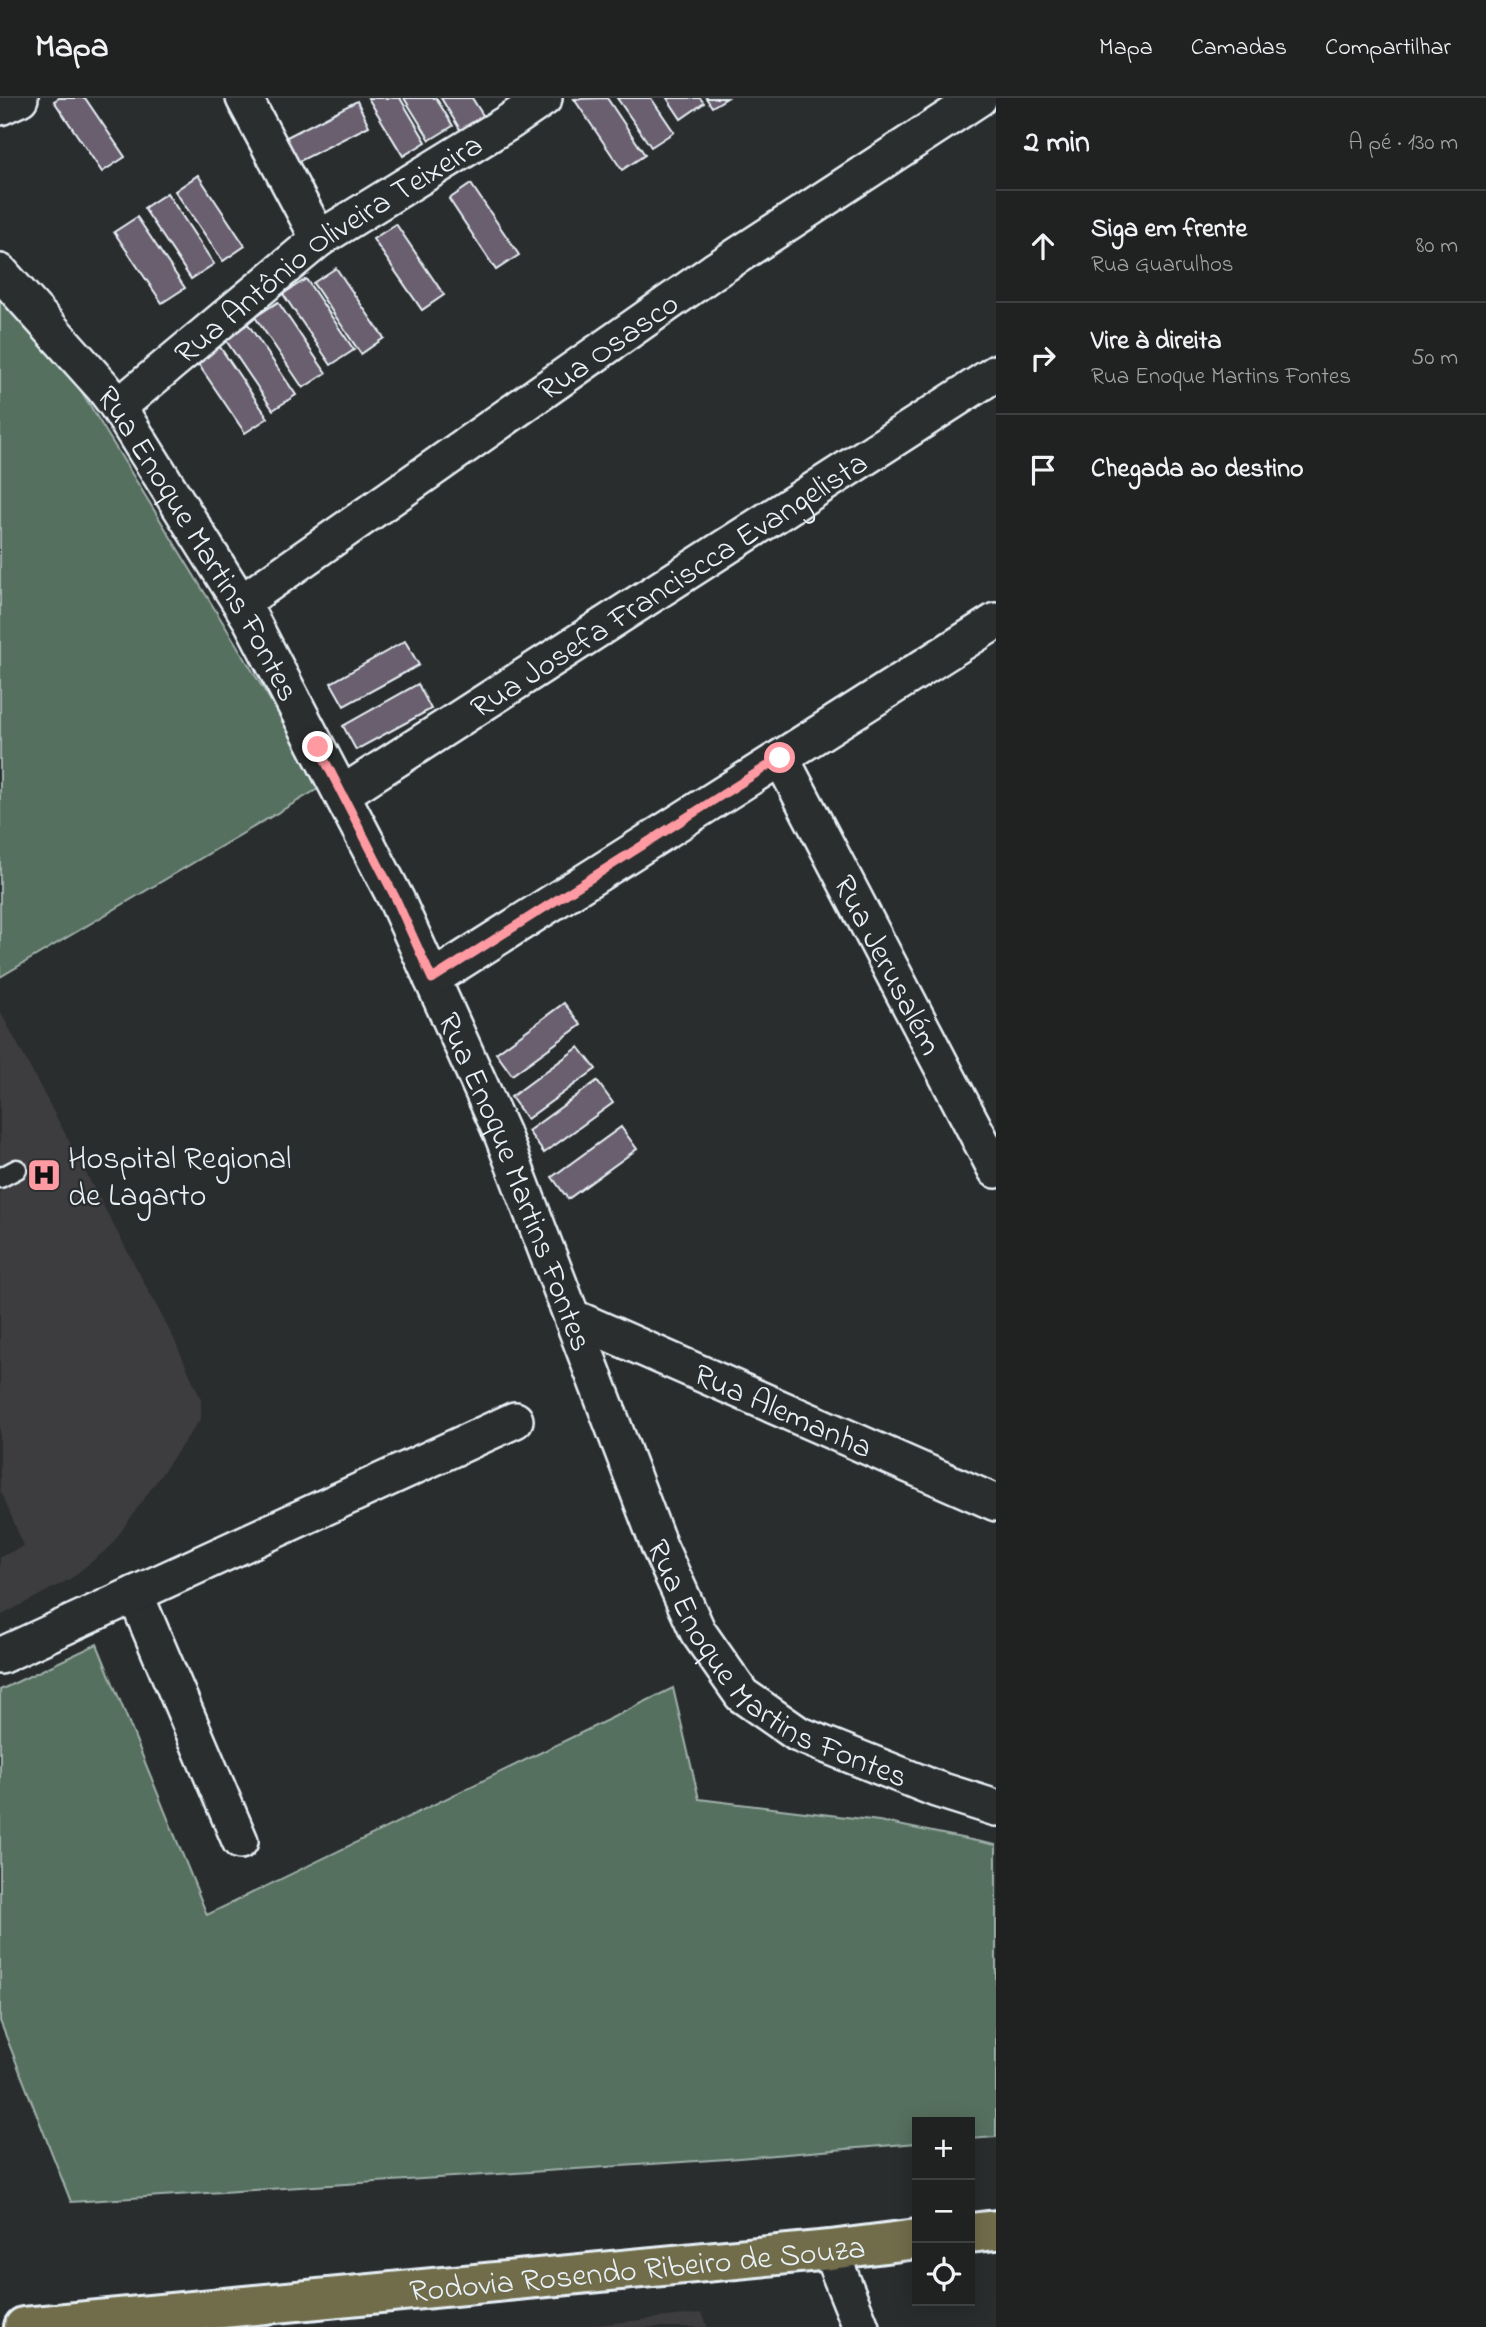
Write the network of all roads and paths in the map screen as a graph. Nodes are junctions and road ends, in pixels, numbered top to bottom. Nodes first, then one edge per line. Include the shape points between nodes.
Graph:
1 (20, 98) edge
2 (244, 98) edge
3 (544, 98) edge
4 (979, 98) edge
5 (0, 107) edge
6 (503, 110) edge
7 (319, 239) junction
8 (0, 272) edge
9 (996, 373) edge
10 (118, 407) junction
11 (241, 603) junction
12 (996, 621) edge
13 (780, 758) junction
14 (342, 794) junction
15 (432, 979) junction
16 (17, 1169) dead end
17 (996, 1170) edge
18 (0, 1178) edge
19 (572, 1317) junction
20 (515, 1420) dead end
21 (996, 1503) edge
22 (135, 1594) junction
23 (0, 1656) edge
24 (996, 1808) edge
25 (240, 1842) dead end
26 (996, 2230) edge
27 (975, 2232) edge
28 (912, 2240) edge
29 (830, 2250) junction
30 (24, 2327) edge
31 (861, 2327) edge

1 - 5 street
2 - 7 street
3 - 6 street, Rua Antônio Oliveira Teixeira
4 - 11 street, Rua Osasco via 714,271
6 - 7 street, Rua Antônio Oliveira Teixeira
7 - 10 street, Rua Antônio Oliveira Teixeira
8 - 10 street, Rua Enoque Martins Fontes
9 - 14 street, Rua Josefa Franciscca Evangelista
10 - 11 street, Rua Enoque Martins Fontes
11 - 14 street, Rua Enoque Martins Fontes
12 - 13 street
13 - 15 street
13 - 17 street, Rua Jerusalém
14 - 15 street, Rua Enoque Martins Fontes
15 - 19 street, Rua Enoque Martins Fontes via 502,1134
16 - 18 lane
19 - 21 street, Rua Alemanha
19 - 24 street, Rua Enoque Martins Fontes via 659,1546 698,1632 742,1695 799,1734
20 - 22 street
22 - 23 street
22 - 25 street
26 - 27 main road
28 - 29 main road, Rodovia Rosendo Ribeiro de Souza
29 - 30 main road, Rodovia Rosendo Ribeiro de Souza
29 - 31 street

